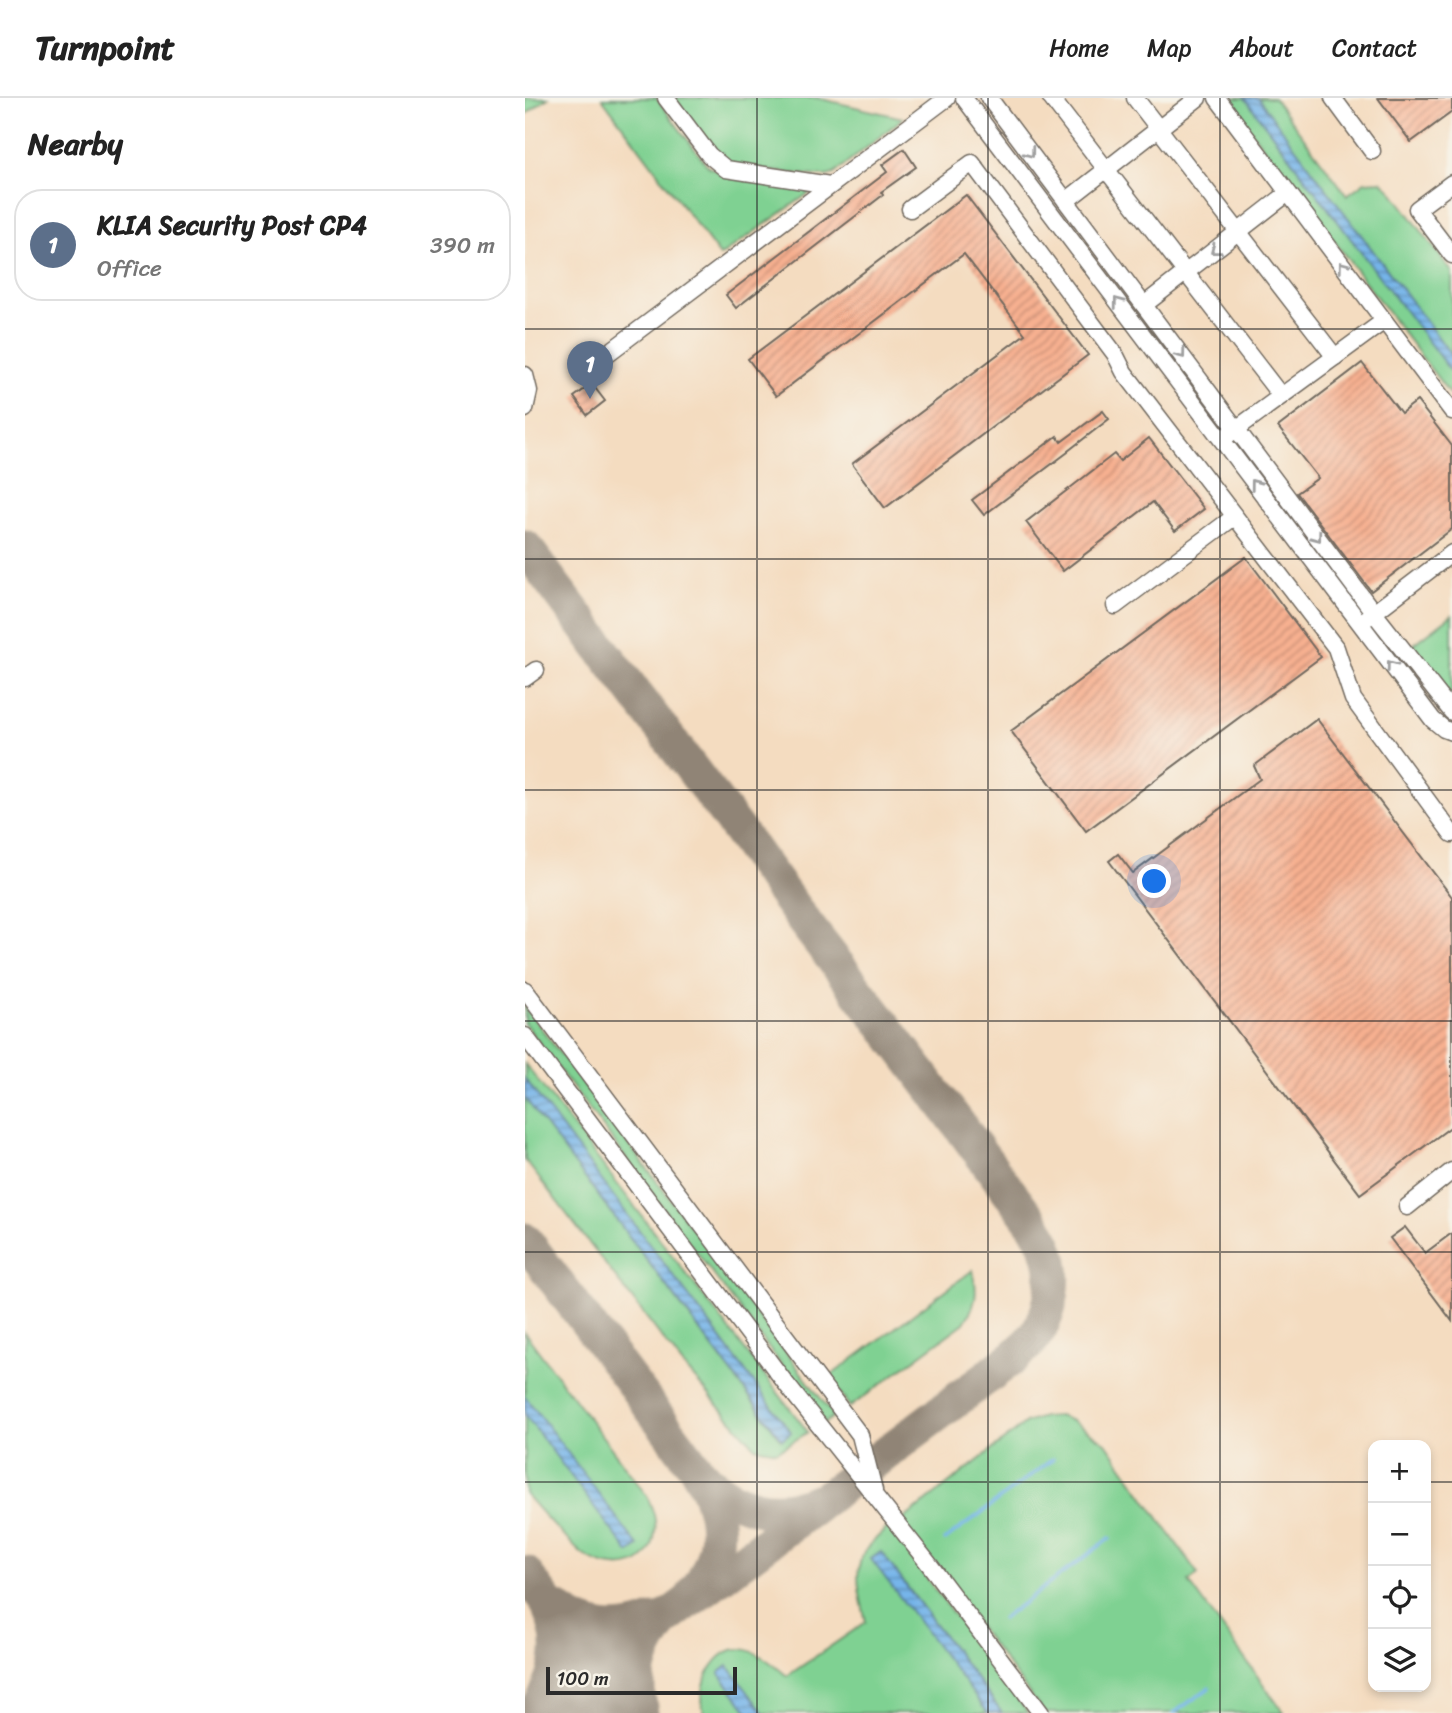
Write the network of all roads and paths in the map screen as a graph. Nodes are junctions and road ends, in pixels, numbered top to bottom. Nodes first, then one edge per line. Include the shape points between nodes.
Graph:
1 (666, 98) edge
2 (947, 98) edge
3 (964, 98) edge
4 (989, 98) edge
5 (1051, 98) edge
6 (1135, 98) edge
7 (1198, 98) edge
8 (1217, 98) edge
9 (1333, 98) edge
10 (1159, 129) junction
11 (1372, 151) dead end
12 (1106, 170) junction
13 (1452, 183) edge
14 (830, 186) junction
15 (1288, 193) junction
16 (1066, 201) junction
17 (910, 209) dead end
18 (1238, 232) junction
19 (1452, 255) edge
20 (1185, 272) junction
21 (1144, 304) junction
22 (1384, 321) junction
23 (1335, 357) junction
24 (595, 363) dead end
25 (525, 375) edge
26 (1281, 396) junction
27 (525, 410) edge
28 (1452, 411) edge
29 (1237, 429) junction
30 (1221, 440) junction
31 (1234, 517) junction
32 (1452, 553) edge
33 (1115, 607) dead end
34 (1374, 613) junction
35 (1360, 624) junction
36 (1452, 712) edge
37 (1452, 732) edge
38 (1452, 834) edge
39 (525, 990) edge
40 (525, 1036) edge
41 (1452, 1171) edge
42 (1407, 1207) dead end
43 (876, 1497) junction
44 (1041, 1713) edge

1 - 14 lane via 709,155 726,169
2 - 14 lane
30 -> 3 lane
4 -> 16 lane
5 - 12 lane
6 - 10 lane
7 - 10 lane
8 - 15 lane
9 - 11 lane
10 - 12 lane
10 - 18 lane
12 - 16 lane
12 - 20 lane
13 - 19 lane via 1417,209
14 - 24 lane
15 - 18 lane
22 -> 15 lane
16 - 21 lane
17 - 31 lane via 972,163
18 -> 20 lane
18 - 23 lane
20 - 21 lane
20 - 26 lane
21 -> 29 lane
22 - 23 lane
22 - 28 lane
23 - 26 lane
25 - 27 lane via 529,391
26 - 29 lane
29 - 30 lane
29 -> 34 lane
35 -> 30 lane
31 - 33 lane
31 - 38 lane via 1336,648 1353,699
32 - 34 lane
34 - 35 lane
34 - 36 lane
37 -> 35 lane via 1433,720
39 - 43 lane via 860,1435
40 - 43 lane
41 - 42 lane
43 - 44 lane

